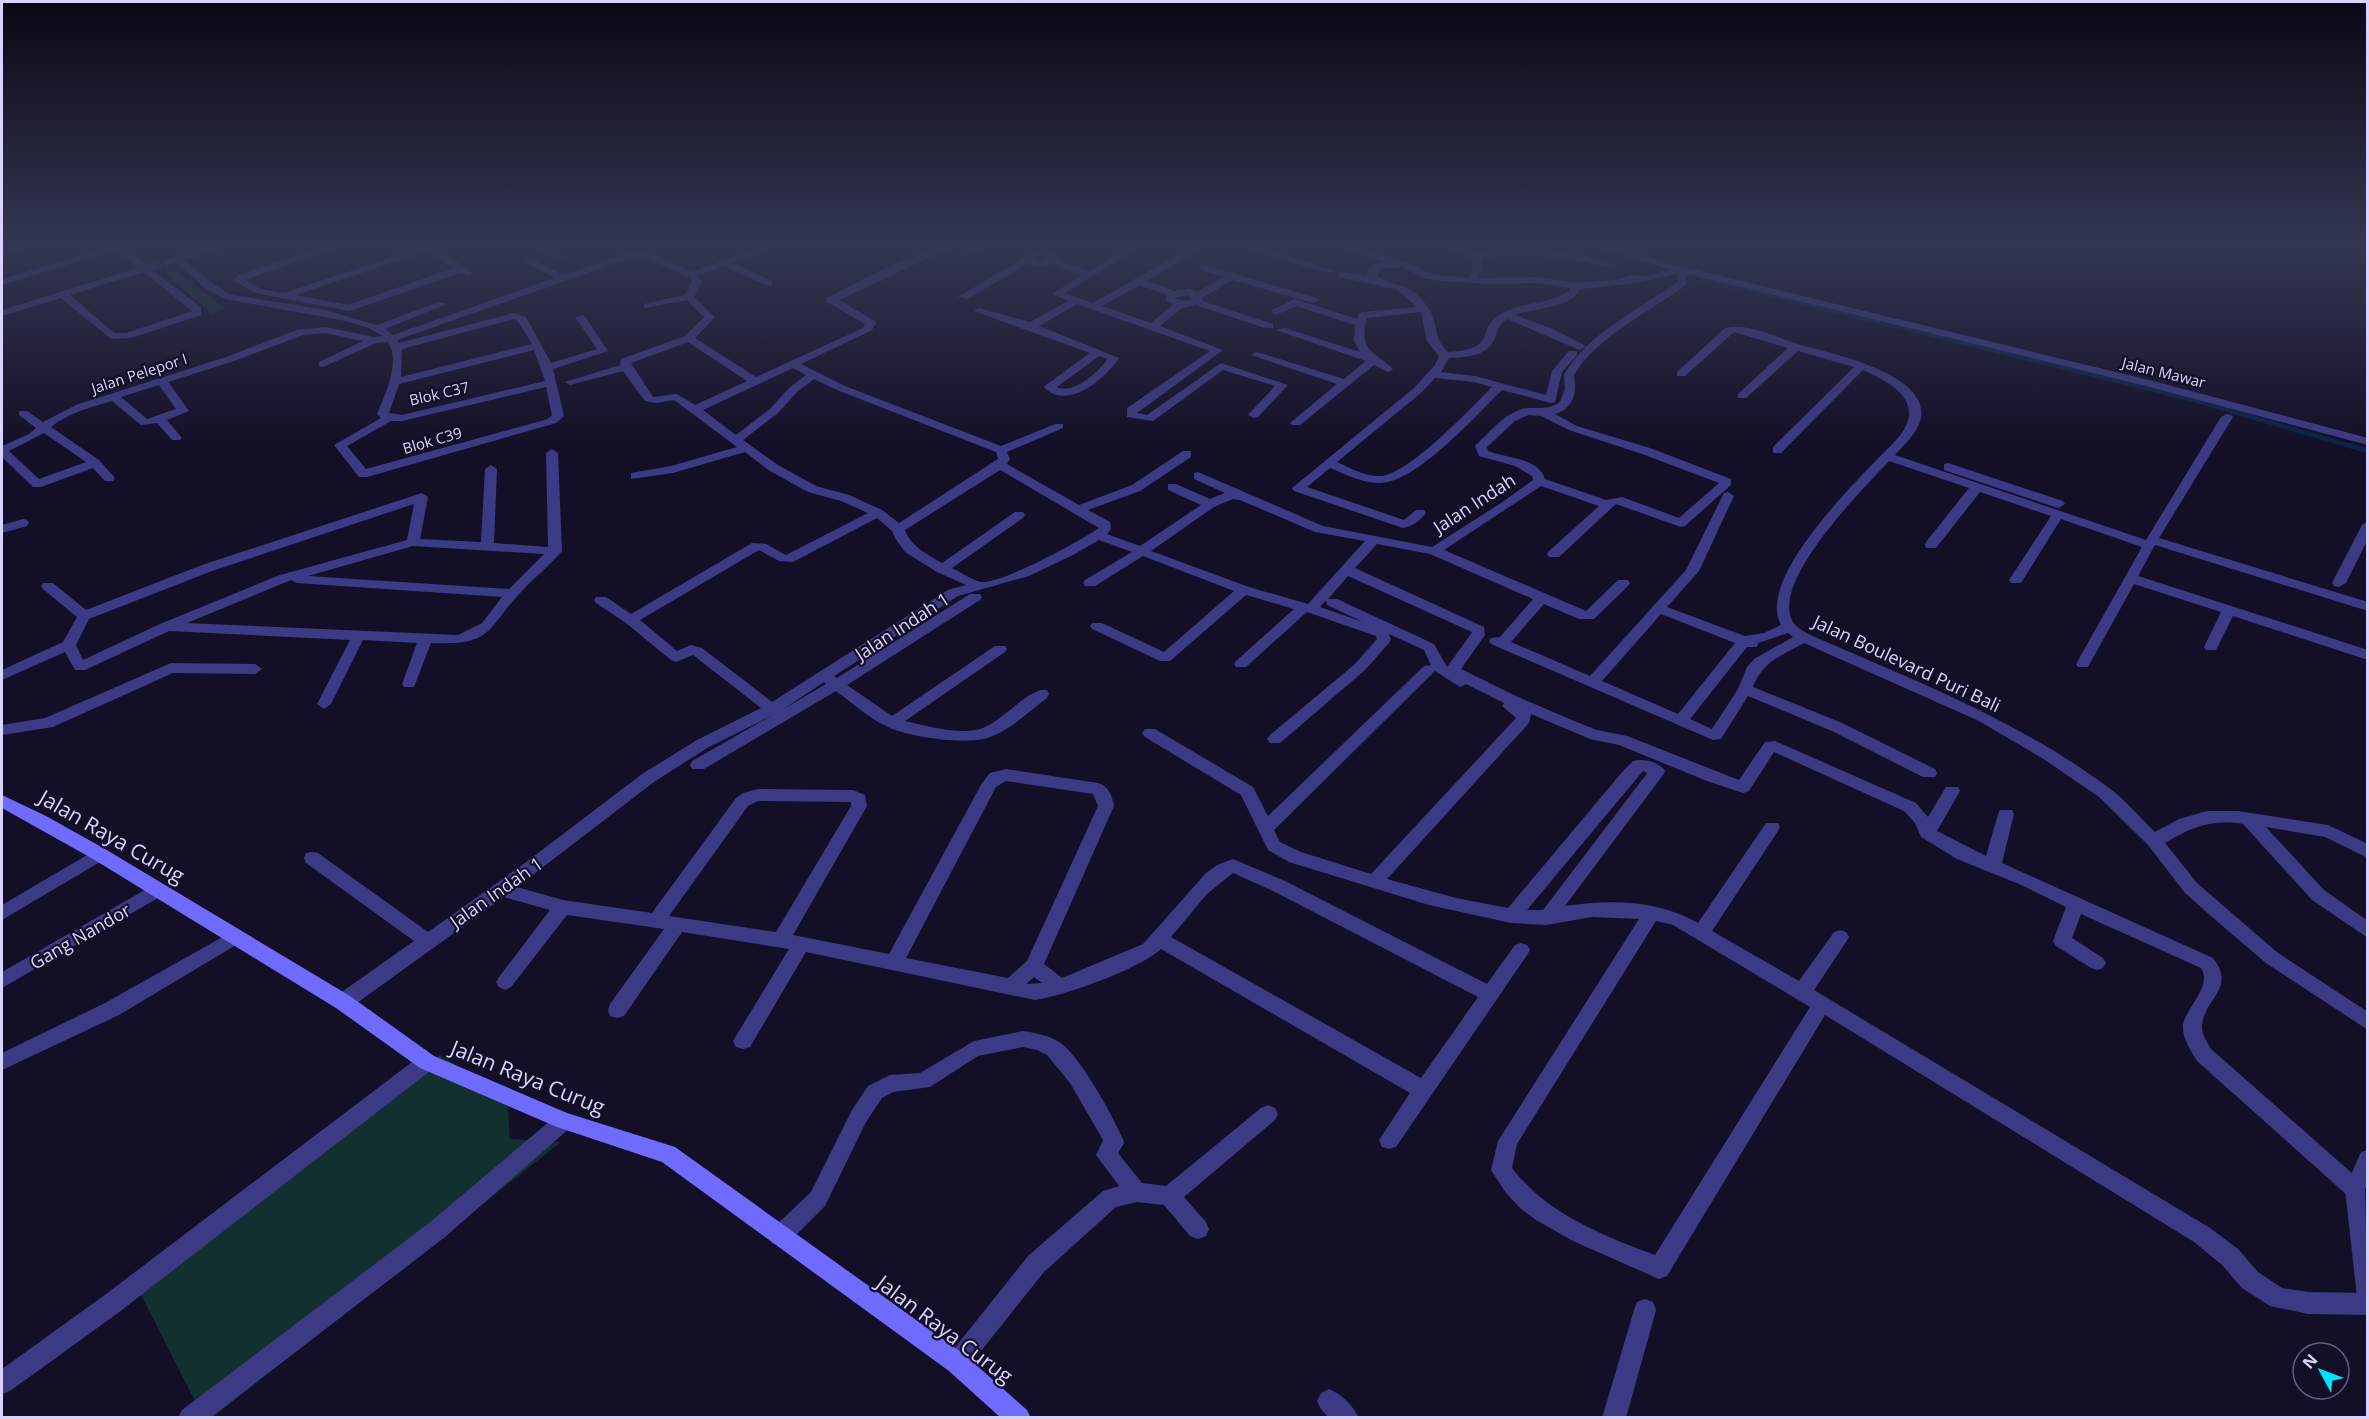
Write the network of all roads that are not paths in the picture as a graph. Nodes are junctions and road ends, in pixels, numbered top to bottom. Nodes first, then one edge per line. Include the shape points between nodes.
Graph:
1 (84, 313) edge
2 (194, 313) edge
3 (328, 313) edge
4 (421, 313) edge
5 (473, 313) edge
6 (708, 313) edge
7 (855, 313) edge
8 (987, 313) edge
9 (1053, 313) edge
10 (1112, 313) edge
11 (1169, 313) edge
12 (1235, 313) edge
13 (1336, 313) edge
14 (1398, 313) edge
15 (1425, 313) edge
16 (1513, 313) edge
17 (1626, 313) edge
18 (1638, 313) edge
19 (1862, 313) edge
20 (1507, 315) junction
21 (580, 318) dead end
22 (1362, 319) junction
23 (1031, 326) junction
24 (1269, 326) dead end
25 (1153, 327) junction
26 (1281, 330) dead end
27 (375, 334) junction
28 (689, 338) junction
29 (394, 343) junction
30 (538, 346) junction
31 (1580, 347) junction
32 (1796, 347) junction
33 (1098, 352) junction
34 (1256, 355) dead end
35 (1445, 355) junction
36 (1202, 360) junction
37 (1374, 360) junction
38 (323, 364) dead end
39 (794, 365) junction
40 (1221, 366) junction
41 (1861, 366) junction
42 (547, 367) junction
43 (626, 367) junction
44 (1388, 369) dead end
45 (814, 374) junction
46 (1432, 374) junction
47 (1681, 374) dead end
48 (162, 381) junction
49 (395, 382) junction
50 (570, 382) dead end
51 (755, 382) junction
52 (550, 383) junction
53 (1345, 383) junction
54 (1501, 386) junction
55 (113, 396) junction
56 (1742, 396) dead end
57 (694, 410) junction
58 (1545, 412) junction
59 (23, 413) dead end
60 (1254, 416) dead end
61 (2227, 417) dead end
62 (389, 418) junction
63 (161, 420) junction
64 (1296, 423) dead end
65 (1059, 426) dead end
66 (45, 428) junction
67 (176, 438) dead end
68 (2367, 441) edge
69 (741, 444) junction
70 (2, 450) edge
71 (1001, 450) junction
72 (1778, 450) dead end
73 (552, 453) dead end
74 (1890, 453) junction
75 (1187, 454) dead end
76 (95, 463) junction
77 (1328, 463) junction
78 (1000, 465) junction
79 (490, 469) dead end
80 (364, 473) joint
81 (635, 476) dead end
82 (1198, 476) dead end
83 (109, 478) dead end
84 (1539, 482) junction
85 (1172, 487) dead end
86 (1976, 488) junction
87 (1242, 496) junction
88 (1728, 496) dead end
89 (1210, 504) junction
90 (1608, 505) junction
91 (1079, 509) junction
92 (878, 513) junction
93 (1420, 513) dead end
94 (1019, 514) dead end
95 (2058, 515) junction
96 (23, 523) dead end
97 (2, 529) edge
98 (898, 530) junction
99 (2367, 530) edge
100 (1098, 535) junction
101 (1373, 540) junction
102 (2152, 540) junction
103 (413, 542) junction
104 (1931, 545) dead end
105 (487, 548) junction
106 (555, 551) junction
107 (1142, 551) junction
108 (1434, 551) junction
109 (1554, 554) dead end
110 (942, 569) junction
111 (1347, 570) junction
112 (285, 578) junction
113 (2130, 578) junction
114 (2016, 580) dead end
115 (1090, 583) dead end
116 (1623, 583) dead end
117 (2339, 583) dead end
118 (48, 586) dead end
119 (1244, 590) junction
120 (977, 591) junction
121 (512, 593) junction
122 (1540, 598) junction
123 (601, 600) dead end
124 (1332, 602) dead end
125 (2367, 607) edge
126 (1308, 608) junction
127 (1660, 609) junction
128 (2228, 611) junction
129 (84, 616) junction
130 (631, 620) junction
131 (1097, 626) dead end
132 (165, 627) junction
133 (1789, 627) junction
134 (359, 635) junction
135 (426, 638) junction
136 (1803, 638) junction
137 (1744, 641) junction
138 (69, 645) junction
139 (2211, 647) dead end
140 (1000, 649) dead end
141 (1771, 654) junction
142 (2367, 655) edge
143 (1241, 664) dead end
144 (2083, 664) dead end
145 (255, 669) dead end
146 (1429, 669) dead end
147 (2, 675) edge
148 (831, 680) junction
149 (1592, 683) junction
150 (409, 684) dead end
151 (1745, 689) junction
152 (1042, 694) dead end
153 (324, 704) dead end
154 (772, 709) junction
155 (1680, 721) junction
156 (892, 723) junction
157 (2, 730) edge
158 (1150, 733) dead end
159 (1275, 739) dead end
160 (698, 765) dead end
161 (1929, 773) dead end
162 (1952, 791) dead end
163 (2, 801) edge
164 (2006, 814) dead end
165 (2247, 818) junction
166 (1772, 827) dead end
167 (1266, 828) junction
168 (1926, 833) junction
169 (2154, 841) junction
170 (2367, 852) edge
171 (99, 854) junction
172 (312, 858) dead end
173 (1992, 867) junction
174 (1375, 881) junction
175 (501, 889) junction
176 (157, 890) junction
177 (2076, 904) junction
178 (563, 907) junction
179 (1653, 912) junction
180 (2, 913) edge
181 (1512, 916) junction
182 (1546, 918) junction
183 (656, 921) junction
184 (678, 924) junction
185 (2367, 931) edge
186 (1702, 932) junction
187 (235, 937) junction
188 (1840, 937) dead end
189 (781, 939) junction
190 (1159, 939) junction
191 (427, 941) junction
192 (802, 944) junction
193 (1521, 950) dead end
194 (894, 963) junction
195 (2097, 963) dead end
196 (1034, 966) junction
197 (2, 981) edge
198 (505, 982) dead end
199 (1011, 987) junction
200 (1060, 987) junction
201 (1802, 992) junction
202 (1490, 995) junction
203 (343, 1002) junction
204 (1822, 1004) junction
205 (617, 1010) dead end
206 (2367, 1022) edge
207 (743, 1041) dead end
208 (2, 1062) edge
209 (427, 1062) junction
210 (1423, 1090) junction
211 (1268, 1114) dead end
212 (564, 1121) junction
213 (1389, 1140) dead end
214 (2367, 1159) edge
215 (2355, 1189) junction
216 (1137, 1192) junction
217 (1169, 1196) junction
218 (1198, 1228) dead end
219 (780, 1236) junction
220 (2367, 1297) edge
221 (2367, 1304) edge
222 (1646, 1310) dead end
223 (957, 1363) junction
224 (2, 1383) edge
225 (1329, 1401) dead end
226 (190, 1418) edge
227 (1019, 1418) edge
228 (1347, 1418) edge
229 (1614, 1418) edge

1 - 2 street via 111,336 127,336
3 - 27 street
4 - 27 street
5 - 29 street, Jalan Pelepor I
6 - 28 street via 710,317
7 - 39 street via 870,326
8 - 23 street
9 - 23 street
10 - 25 street
11 - 25 street
12 - 24 street
13 - 22 street
14 - 22 street
15 - 35 street via 1429,338
16 - 20 street
17 - 31 street
18 - 58 street, Jalan Indah via 1578,362 1569,375 1572,388 1568,402
19 - 68 street, Jalan Mawar
20 - 31 street
20 - 35 street via 1494,324 1488,344 1482,349
21 - 42 street via 604,349
22 - 37 street via 1358,340
23 - 33 street
25 - 36 street via 1218,349
26 - 37 street
27 - 29 street, Jalan Pelepor I
27 - 38 street
27 - 48 street, Jalan Pelepor I via 310,330
28 - 43 street via 626,360
28 - 51 street
29 - 30 street via 514,316 521,317
29 - 49 street
30 - 42 street
30 - 49 street
31 - 54 street via 1557,371 1551,400
32 - 41 street, Jalan Boulevard Puri Bali
32 - 47 street, Jalan Boulevard Puri Bali via 1730,330
32 - 56 street
33 - 33 street via 1056,381 1050,387 1054,392 1078,389 1115,359
34 - 53 street
35 - 46 street
36 - 40 street
36 - 40 street via 1131,410 1131,415 1149,419
37 - 44 street
37 - 53 street
39 - 45 street
39 - 51 street
40 - 60 street via 1282,385
41 - 72 street
41 - 74 street, Jalan Boulevard Puri Bali via 1886,377 1914,405 1916,417
42 - 52 street
43 - 50 street
43 - 57 street via 649,399 674,396
45 - 69 street
45 - 71 street
46 - 54 street
46 - 77 street via 1418,390
48 - 55 street, Jalan Pelepor I
48 - 63 street via 184,410
49 - 62 street via 383,414
51 - 57 street
52 - 62 street, Blok C37
52 - 80 street, Blok C39 via 557,419
53 - 64 street
54 - 77 street via 1397,477 1376,479
55 - 63 street via 145,423
55 - 66 street, Jalan Pelepor I via 65,414
57 - 69 street
58 - 84 street, Jalan Indah via 1520,413 1481,446 1492,458 1528,466 1538,475
58 - 90 street via 1573,428 1727,481 1681,523 1618,500
59 - 66 street
61 - 102 street
62 - 80 street, Blok C37 via 340,445
63 - 67 street
65 - 71 street
66 - 70 street, Jalan Pelepor I
66 - 76 street
69 - 81 street via 673,470
69 - 92 street via 812,489
70 - 76 street via 37,484
71 - 78 street via 1004,459
73 - 106 street
74 - 86 street
74 - 102 street
74 - 133 street, Jalan Boulevard Puri Bali via 1820,529 1795,568 1782,604
75 - 91 street via 1136,488
76 - 83 street
77 - 93 street via 1299,489 1402,524
78 - 91 street
78 - 98 street
79 - 105 street
82 - 87 street, Jalan Indah
84 - 90 street
84 - 108 street, Jalan Indah
85 - 89 street
86 - 95 street
86 - 104 street
87 - 89 street via 1231,495
87 - 101 street, Jalan Indah via 1320,529
88 - 127 street via 1692,571
89 - 107 street
90 - 109 street
91 - 100 street via 1105,525 1106,529
92 - 98 street
92 - 130 street via 788,559 757,546
94 - 110 street
95 - 102 street
95 - 114 street
96 - 97 street
98 - 110 street via 909,549
99 - 117 street
100 - 107 street
100 - 120 street
101 - 108 street, Jalan Indah
101 - 111 street
102 - 113 street
102 - 125 street
103 - 105 street
103 - 112 street
103 - 129 street via 422,497 207,568
105 - 106 street
106 - 121 street
107 - 115 street
107 - 119 street
108 - 122 street
110 - 120 street
111 - 126 street
111 - 168 street via 1479,630 1454,671 1513,701 1595,735 1622,740 1743,787 1768,749 1775,746 1910,807 1922,820
112 - 121 street
112 - 132 street
113 - 128 street
113 - 144 street
116 - 122 street via 1587,616
118 - 129 street
119 - 126 street
119 - 131 street via 1165,658
120 - 148 street
121 - 135 street via 479,634 459,640
122 - 149 street via 1500,641
123 - 130 street
124 - 174 street via 1429,647 1442,671 1523,713 1524,719
126 - 143 street
126 - 159 street via 1379,631 1384,640 1360,667
127 - 137 street
127 - 149 street
128 - 139 street
128 - 142 street
129 - 138 street
130 - 154 street via 676,657 697,651
132 - 134 street
132 - 138 street via 80,667
133 - 136 street, Jalan Boulevard Puri Bali
133 - 137 street
134 - 135 street
134 - 153 street
135 - 150 street
136 - 141 street
136 - 169 street, Jalan Boulevard Puri Bali via 1984,717 2105,793
137 - 141 street
137 - 155 street
138 - 147 street
140 - 156 street
141 - 151 street via 1752,670
145 - 157 street via 171,668 48,723
146 - 167 street
148 - 154 street, Jalan Indah 1
148 - 156 street
148 - 160 street
149 - 155 street
151 - 155 street via 1716,735
151 - 161 street via 1837,727
152 - 156 street via 982,735
154 - 175 street, Jalan Indah 1 via 672,762
158 - 167 street via 1247,791
162 - 168 street
163 - 171 main road, Jalan Raya Curug
164 - 173 street
165 - 169 street via 2207,817
165 - 170 street via 2328,831
165 - 185 street via 2318,895
166 - 186 street
167 - 174 street via 1280,851
168 - 173 street
169 - 206 street, Jalan Boulevard Puri Bali via 2191,888 2272,958
171 - 176 main road, Jalan Raya Curug
171 - 180 street
172 - 191 street
173 - 177 street
174 - 181 street via 1436,900
175 - 178 street
175 - 191 street, Jalan Indah 1
176 - 187 main road, Jalan Raya Curug
176 - 197 street, Gang Nandor
177 - 195 street via 2062,941
177 - 215 street via 2213,968 2208,995 2193,1024 2193,1035 2204,1055
178 - 183 street
178 - 198 street
179 - 182 street via 1591,910
179 - 186 street
179 - 204 street via 1508,1141 1501,1170 1512,1188 1538,1211 1659,1268
181 - 182 street
181 - 182 street via 1629,775 1639,765 1652,767 1657,771 1651,780
183 - 184 street
183 - 189 street via 749,797 859,799 859,806
184 - 189 street
184 - 205 street
186 - 201 street
187 - 203 main road, Jalan Raya Curug
187 - 208 street via 112,1009
188 - 201 street
189 - 192 street
190 - 200 street via 1147,950
190 - 202 street via 1210,880 1225,867 1233,866
190 - 210 street
191 - 203 street, Jalan Indah 1
192 - 194 street
192 - 207 street
193 - 202 street
194 - 196 street via 990,783 1006,775 1098,789 1106,806
194 - 199 street
196 - 199 street
196 - 200 street
199 - 200 street via 1037,993
201 - 204 street
202 - 210 street
203 - 209 main road, Jalan Raya Curug
204 - 221 street via 2202,1235 2230,1257 2250,1280 2278,1298
209 - 212 main road, Jalan Raya Curug
209 - 224 street via 120,1298
210 - 213 street
211 - 217 street
212 - 219 main road, Jalan Raya Curug via 668,1154
212 - 226 street via 437,1230
214 - 215 street
215 - 220 street
216 - 217 street
216 - 219 street via 1106,1155 1113,1139 1077,1077 1054,1049 1031,1040 1009,1040 967,1052 923,1081 880,1088 859,1116 818,1199
216 - 223 street via 1110,1198 1036,1264
217 - 218 street
219 - 223 main road, Jalan Raya Curug
222 - 229 street
223 - 227 main road, Jalan Raya Curug
225 - 228 street

